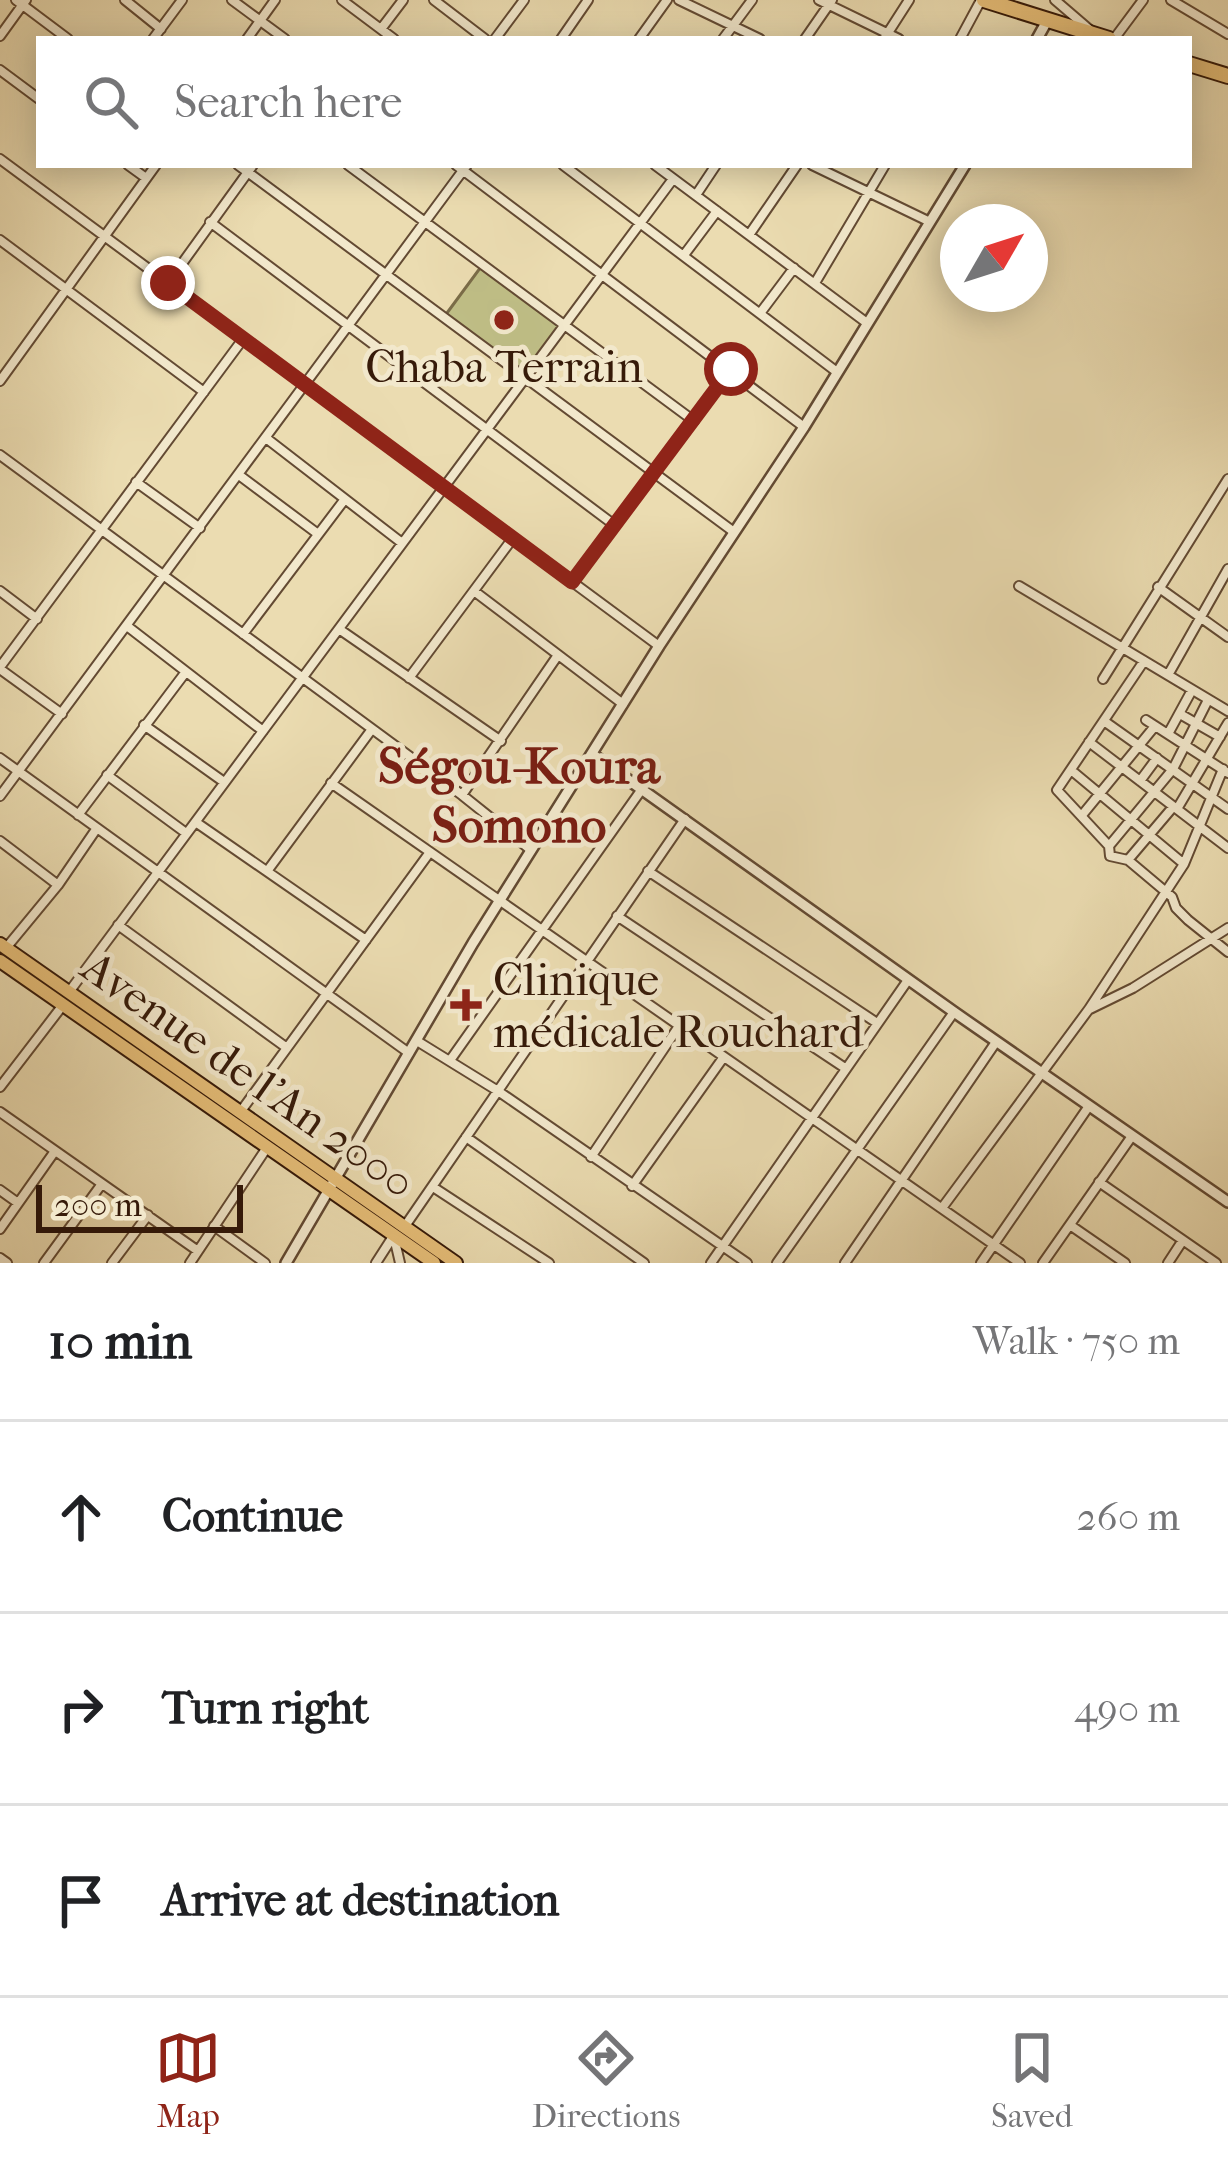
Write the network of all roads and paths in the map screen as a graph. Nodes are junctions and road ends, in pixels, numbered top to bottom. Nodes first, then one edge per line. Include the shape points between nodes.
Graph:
1 (124, 0) edge
2 (182, 0) edge
3 (232, 0) edge
4 (275, 0) edge
5 (342, 0) edge
6 (403, 0) edge
7 (434, 0) edge
8 (588, 0) edge
9 (667, 0) edge
10 (679, 0) edge
11 (752, 0) edge
12 (909, 0) edge
13 (983, 0) edge
14 (1055, 0) edge
15 (1143, 0) edge
16 (1171, 0) edge
17 (520, 1) edge
18 (22, 2) edge
19 (827, 2) edge
20 (260, 20) junction
21 (1047, 21) junction
22 (733, 26) junction
23 (161, 29) junction
24 (381, 29) junction
25 (1228, 34) edge
26 (0, 36) edge
27 (64, 36) edge
28 (155, 36) edge
29 (249, 36) edge
30 (281, 36) edge
31 (390, 36) edge
32 (481, 36) edge
33 (497, 36) edge
34 (563, 36) edge
35 (641, 36) edge
36 (725, 36) edge
37 (754, 36) edge
38 (807, 36) edge
39 (886, 36) edge
40 (962, 36) edge
41 (1039, 36) edge
42 (1099, 36) edge
43 (1103, 36) edge
44 (1108, 36) edge
45 (1192, 65) edge
46 (0, 70) edge
47 (1228, 76) edge
48 (36, 97) edge
49 (0, 159) edge
50 (132, 168) edge
51 (154, 168) edge
52 (250, 168) edge
53 (352, 168) edge
54 (461, 168) edge
55 (463, 168) edge
56 (567, 168) edge
57 (586, 168) edge
58 (659, 168) edge
59 (714, 168) edge
60 (795, 168) edge
61 (818, 168) edge
62 (883, 168) edge
63 (963, 168) edge
64 (580, 177) junction
65 (146, 178) junction
66 (673, 178) junction
67 (869, 192) junction
68 (696, 195) junction
69 (717, 211) junction
70 (928, 221) junction
71 (210, 222) junction
72 (426, 222) junction
73 (641, 222) junction
74 (749, 235) junction
75 (104, 236) junction
76 (0, 240) edge
77 (684, 255) junction
78 (794, 268) junction
79 (385, 273) junction
80 (602, 274) junction
81 (168, 283) junction
82 (815, 283) junction
83 (66, 289) junction
84 (761, 312) junction
85 (564, 323) junction
86 (868, 323) junction
87 (347, 324) junction
88 (243, 339) junction
89 (731, 369) junction
90 (837, 372) junction
91 (524, 376) junction
92 (0, 381) edge
93 (305, 384) junction
94 (204, 392) junction
95 (694, 421) junction
96 (804, 427) junction
97 (485, 428) junction
98 (266, 438) junction
99 (0, 454) edge
100 (653, 472) junction
101 (239, 475) junction
102 (1228, 479) edge
103 (136, 482) junction
104 (444, 487) junction
105 (345, 499) junction
106 (613, 524) junction
107 (200, 528) junction
108 (101, 529) junction
109 (734, 532) junction
110 (318, 535) junction
111 (513, 538) junction
112 (403, 543) junction
113 (1228, 569) edge
114 (164, 575) junction
115 (572, 582) junction
116 (1019, 586) dead end
117 (1159, 587) junction
118 (0, 591) edge
119 (474, 591) junction
120 (1201, 618) junction
121 (37, 619) junction
122 (127, 626) junction
123 (339, 629) junction
124 (243, 634) junction
125 (1228, 638) edge
126 (659, 646) junction
127 (1122, 648) junction
128 (558, 655) junction
129 (1144, 661) junction
130 (0, 668) edge
131 (185, 673) junction
132 (1168, 675) junction
133 (302, 678) junction
134 (409, 678) junction
135 (1103, 679) dead end
136 (1192, 690) junction
137 (1208, 700) junction
138 (623, 704) junction
139 (1228, 711) edge
140 (62, 714) junction
141 (1179, 714) junction
142 (1104, 721) junction
143 (1228, 723) edge
144 (1197, 724) junction
145 (144, 725) junction
146 (372, 729) junction
147 (263, 731) junction
148 (1168, 734) junction
149 (1220, 737) junction
150 (501, 741) junction
151 (1090, 742) junction
152 (1186, 745) junction
153 (1140, 746) junction
154 (592, 754) junction
155 (0, 758) edge
156 (1157, 758) junction
157 (1207, 759) junction
158 (1122, 767) junction
159 (1173, 769) junction
160 (1071, 770) junction
161 (18, 771) junction
162 (1225, 771) edge
163 (107, 775) junction
164 (1140, 781) junction
165 (224, 782) junction
166 (331, 783) junction
167 (1192, 783) junction
168 (642, 788) junction
169 (1155, 793) junction
170 (1100, 794) junction
171 (462, 795) junction
172 (1210, 795) junction
173 (0, 796) edge
174 (1175, 808) junction
175 (1228, 808) edge
176 (78, 814) junction
177 (1083, 814) junction
178 (685, 819) junction
179 (1132, 821) junction
180 (196, 823) junction
181 (1197, 825) junction
182 (98, 828) junction
183 (187, 833) junction
184 (1148, 834) junction
185 (0, 841) edge
186 (1109, 846) junction
187 (1228, 848) edge
188 (531, 850) junction
189 (430, 852) junction
190 (1128, 860) junction
191 (1184, 864) junction
192 (268, 870) junction
193 (648, 871) junction
194 (158, 872) junction
195 (58, 885) junction
196 (1164, 892) junction
197 (499, 901) junction
198 (617, 916) junction
199 (118, 925) junction
200 (1228, 928) edge
201 (543, 931) junction
202 (1214, 938) junction
203 (366, 940) junction
204 (2, 951) edge
205 (1228, 952) edge
206 (586, 961) junction
207 (908, 980) junction
208 (326, 993) junction
209 (66, 999) junction
210 (1089, 1009) junction
211 (954, 1012) junction
212 (877, 1024) junction
213 (680, 1026) junction
214 (417, 1041) junction
215 (996, 1042) junction
216 (287, 1048) junction
217 (409, 1053) junction
218 (723, 1058) junction
219 (451, 1059) junction
220 (845, 1068) junction
221 (1042, 1074) junction
222 (0, 1087) edge
223 (498, 1090) junction
224 (1089, 1106) junction
225 (0, 1112) edge
226 (241, 1112) junction
227 (812, 1118) junction
228 (1132, 1136) junction
229 (466, 1137) junction
230 (268, 1146) junction
231 (857, 1149) junction
232 (56, 1151) junction
233 (591, 1157) junction
234 (901, 1180) junction
235 (1099, 1182) junction
236 (332, 1184) junction
237 (101, 1185) junction
238 (433, 1186) junction
239 (632, 1186) junction
240 (0, 1190) edge
241 (1228, 1202) edge
242 (19, 1203) junction
243 (942, 1208) junction
244 (148, 1215) junction
245 (1070, 1225) junction
246 (214, 1226) junction
247 (0, 1229) edge
248 (399, 1231) junction
249 (1183, 1240) junction
250 (994, 1245) junction
251 (723, 1246) junction
252 (198, 1251) junction
253 (44, 1263) edge
254 (112, 1263) edge
255 (190, 1263) edge
256 (265, 1263) edge
257 (286, 1263) edge
258 (376, 1263) edge
259 (400, 1263) edge
260 (434, 1263) edge
261 (456, 1263) edge
262 (549, 1263) edge
263 (644, 1263) edge
264 (710, 1263) edge
265 (747, 1263) edge
266 (777, 1263) edge
267 (845, 1263) edge
268 (981, 1263) edge
269 (1020, 1263) edge
270 (1043, 1263) edge
271 (1125, 1263) edge
272 (1168, 1263) edge
273 (1216, 1263) edge

1 - 23 street
2 - 23 street
3 - 20 street
4 - 20 street
5 - 24 street
6 - 24 street
7 - 32 street
8 - 34 street
9 - 35 street
10 - 22 street
11 - 22 street
12 - 39 street
13 - 21 highway
13 - 40 street
14 - 43 street
15 - 44 street
16 - 25 street
17 - 33 street
18 - 26 street
18 - 27 street
19 - 38 street
19 - 39 street
20 - 29 street
20 - 30 street
21 - 41 street
21 - 42 highway
22 - 36 street
22 - 37 street
23 - 28 street
24 - 31 street
45 - 47 highway
46 - 48 street
49 - 75 street
50 - 65 street
51 - 65 street
52 - 71 street
52 - 79 street
53 - 72 street
54 - 72 street
55 - 80 street
56 - 64 street
57 - 64 street
58 - 66 street
59 - 68 street
60 - 74 street
61 - 67 street
62 - 67 street
63 - 70 street
64 - 73 street
65 - 75 street
66 - 68 street
66 - 73 street
67 - 70 street
67 - 82 street
68 - 69 street
69 - 74 street
69 - 77 street
70 - 86 street
71 - 81 street
71 - 87 street
72 - 79 street
72 - 85 street
73 - 77 street
73 - 80 street
74 - 78 street
75 - 81 street
75 - 83 street
76 - 83 street
77 - 84 street
78 - 82 street
78 - 84 street
79 - 87 street
79 - 91 street
80 - 85 street
80 - 89 street
81 - 88 street
82 - 86 street
83 - 92 street
83 - 94 street
84 - 90 street
85 - 91 street
85 - 95 street
86 - 90 street
87 - 93 street
87 - 97 street
88 - 93 street
88 - 94 street
89 - 95 street
89 - 96 street
90 - 96 street
91 - 97 street
91 - 100 street
93 - 98 street
93 - 104 street
94 - 103 street
95 - 100 street
96 - 109 street
97 - 104 street
97 - 106 street
98 - 101 street
98 - 105 street
99 - 108 street
100 - 106 street
100 - 109 street
101 - 107 street
101 - 110 street
102 - 117 street
103 - 107 street
103 - 108 street
104 - 111 street
104 - 112 street
105 - 110 street
105 - 112 street
106 - 115 street
107 - 114 street
108 - 114 street
108 - 121 street
109 - 126 street
110 - 124 street
111 - 115 street
111 - 119 street
112 - 123 street
113 - 120 street
114 - 122 street
114 - 124 street
115 - 126 street
116 - 127 street
117 - 120 street
117 - 127 street
118 - 121 street
119 - 128 street
119 - 134 street
120 - 125 street
120 - 132 street
121 - 130 street
122 - 131 street
122 - 140 street
123 - 133 street
123 - 134 street
124 - 133 street
126 - 138 street
127 - 129 street
127 - 135 street
128 - 138 street
128 - 150 street
129 - 132 street
129 - 142 street
130 - 140 street
131 - 145 street
131 - 147 street
132 - 136 street
133 - 146 street
133 - 147 street
134 - 150 street
136 - 137 street
136 - 141 street
137 - 139 street
137 - 144 street
138 - 154 street
140 - 161 street
141 - 144 street
141 - 148 street
142 - 151 street
142 - 153 street
143 - 149 street
144 - 149 street
144 - 152 street
145 - 163 street
145 - 165 street
146 - 166 street
146 - 171 street
147 - 165 street
148 - 152 street
148 - 153 street via 1151,723
149 - 157 street
150 - 171 street
151 - 158 street
151 - 160 street
152 - 157 street
152 - 159 street
153 - 156 street
153 - 158 street
154 - 168 street
154 - 188 street
155 - 161 street
156 - 159 street
156 - 164 street
157 - 162 street
157 - 167 street
158 - 164 street
158 - 170 street
159 - 167 street
159 - 169 street
160 - 170 street
160 - 177 street via 1057,790
161 - 173 street
161 - 176 street
162 - 172 street
163 - 176 street
163 - 183 street
164 - 169 street
165 - 180 street
166 - 189 street
166 - 192 street
167 - 172 street
167 - 174 street
168 - 178 street
168 - 201 street
169 - 174 street
169 - 179 street
170 - 177 street
170 - 179 street
171 - 188 street
172 - 175 street
172 - 181 street
174 - 181 street
174 - 184 street
176 - 182 street
177 - 186 street
178 - 193 street
178 - 207 street
179 - 184 street
179 - 186 street
180 - 183 street
180 - 192 street
181 - 187 street
181 - 191 street
182 - 194 street
182 - 195 street
183 - 194 street
184 - 190 street
184 - 191 street
185 - 195 street
186 - 190 street via 1110,856
188 - 197 street
189 - 197 street
189 - 203 street
190 - 196 street
191 - 196 street
192 - 203 street
193 - 198 street
193 - 212 street
194 - 199 street
194 - 208 street
195 - 204 street
196 - 202 street
196 - 210 street
197 - 201 street
197 - 214 street
198 - 206 street
198 - 220 street
199 - 209 street
199 - 216 street
200 - 202 street
201 - 206 street
201 - 219 street
202 - 205 street
202 - 210 street
203 - 208 street
204 - 209 main road, Avenue de l'An 2000
206 - 213 street
206 - 223 street
207 - 211 street
207 - 212 street
208 - 216 street
208 - 217 street
209 - 222 street
209 - 226 main road, Avenue de l'An 2000
209 - 230 main road, Avenue de l'An 2000
210 - 221 street
211 - 215 street
211 - 231 street
212 - 220 street
213 - 218 street
213 - 233 street
214 - 217 street
214 - 219 street
215 - 221 street
215 - 234 street
216 - 226 street
217 - 236 street
218 - 227 street
218 - 239 street
219 - 223 street
220 - 227 street
221 - 224 street
221 - 243 street
223 - 229 street
223 - 233 street
224 - 228 street
224 - 250 street
225 - 232 street
226 - 236 main road, Avenue de l'An 2000
227 - 231 street
227 - 251 street
228 - 235 street
228 - 241 street
229 - 238 street
229 - 263 street
230 - 236 main road, Avenue de l'An 2000
230 - 246 street
231 - 234 street
231 - 266 street
232 - 237 street
232 - 242 street
233 - 239 street
234 - 243 street
234 - 267 street
235 - 245 street
235 - 249 street
236 - 248 main road, Avenue de l'An 2000
236 - 257 street
237 - 244 street
237 - 253 street
238 - 248 street
238 - 262 street
239 - 251 street
240 - 242 street
242 - 247 street
243 - 250 street
244 - 252 street
244 - 254 street
245 - 270 street
245 - 271 street
246 - 252 street
246 - 256 street
248 - 258 street
248 - 259 street
248 - 260 main road, Avenue de l'An 2000
248 - 261 main road, Avenue de l'An 2000
249 - 272 street
249 - 273 street
250 - 268 street
250 - 269 street
251 - 264 street
251 - 265 street
252 - 255 street

